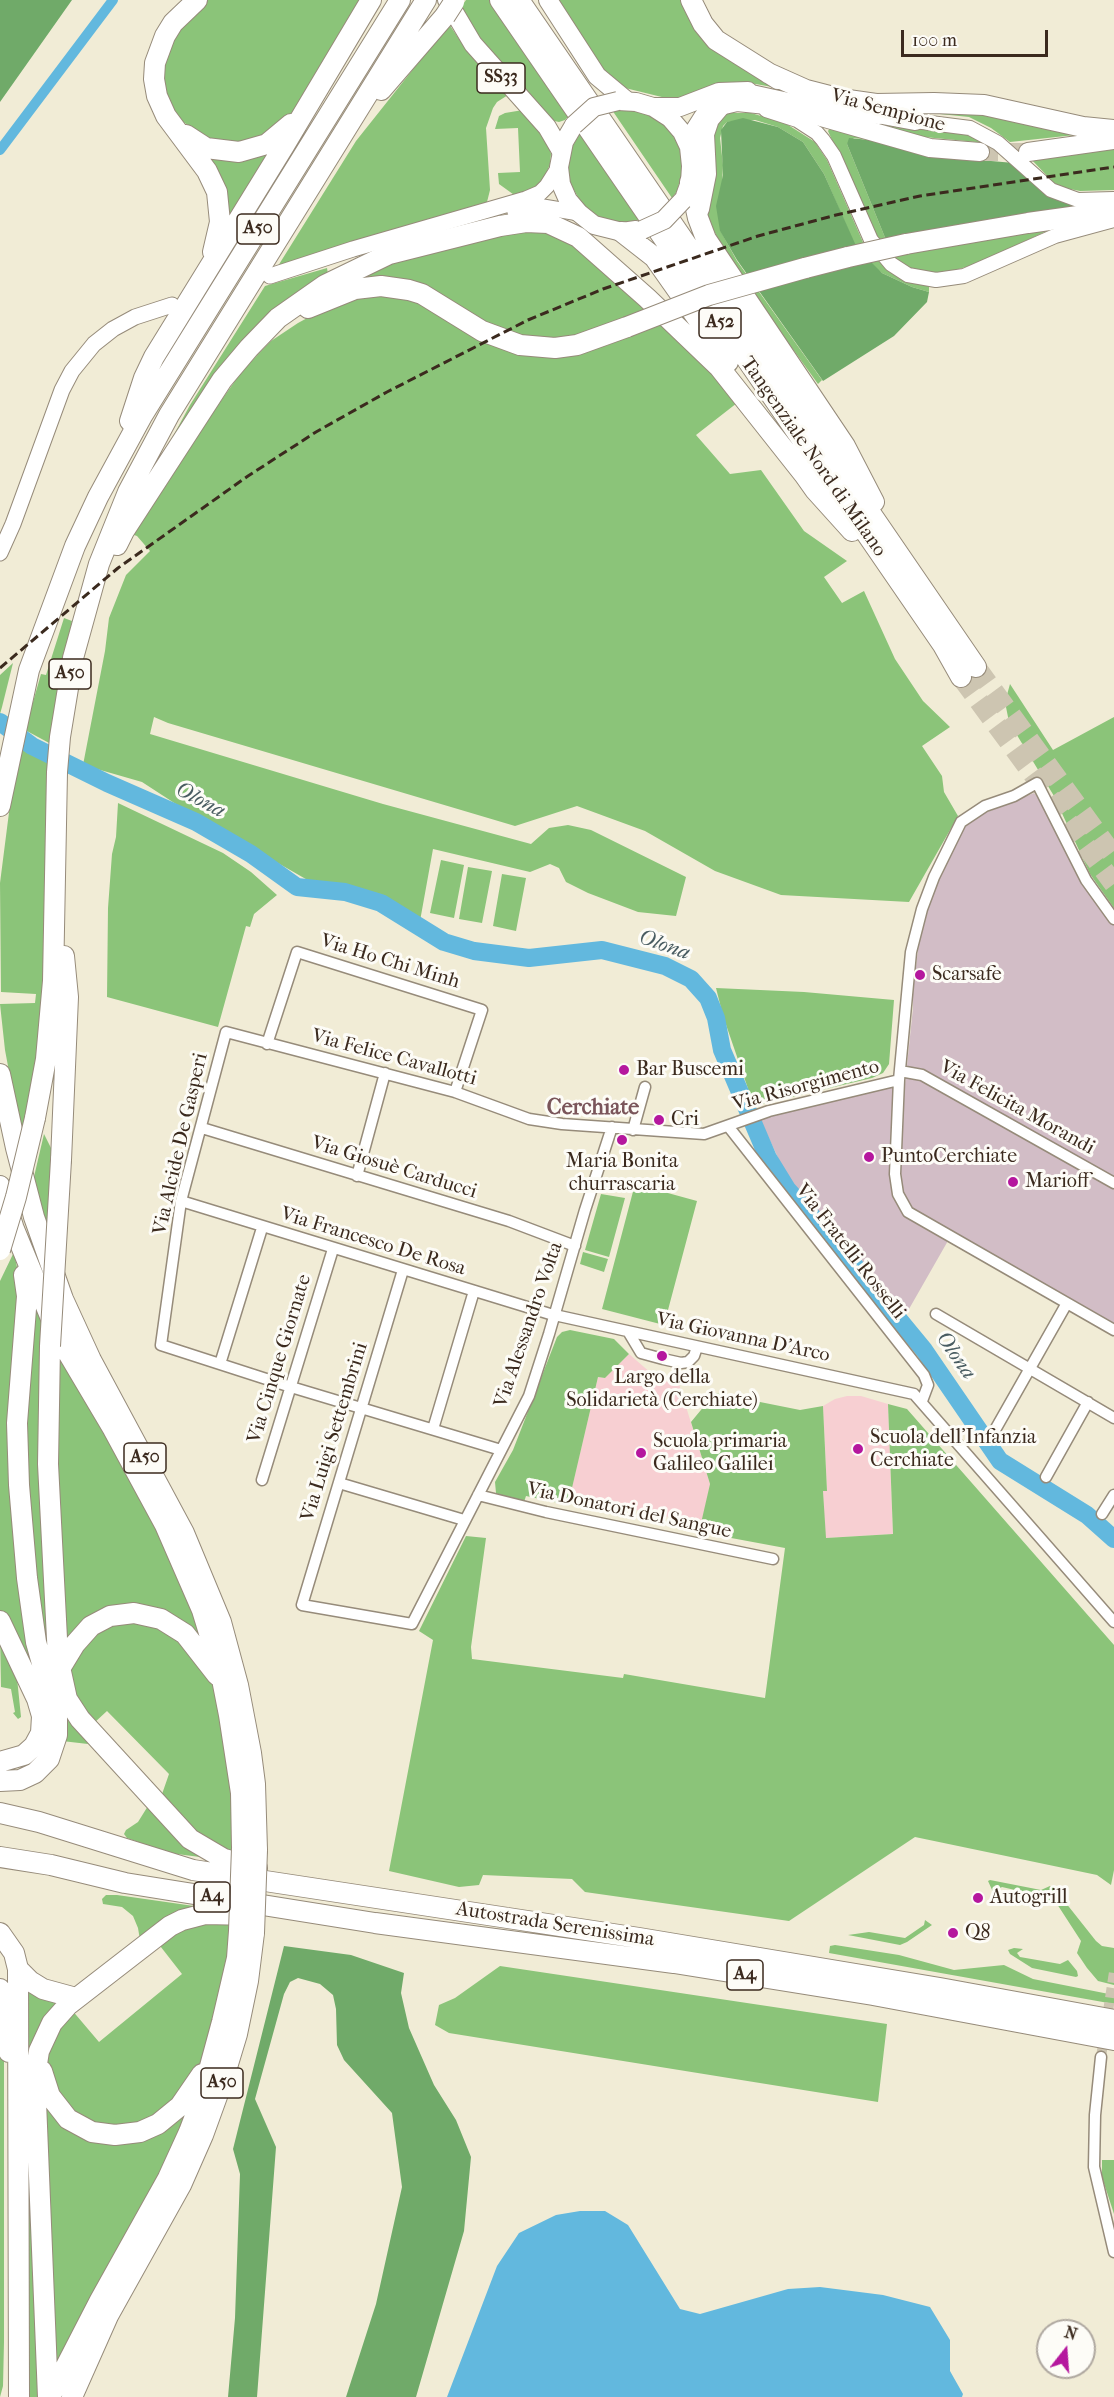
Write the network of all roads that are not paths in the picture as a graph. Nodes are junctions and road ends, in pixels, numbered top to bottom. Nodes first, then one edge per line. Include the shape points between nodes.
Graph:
1 (197, 0) edge
2 (371, 0) edge
3 (400, 0) edge
4 (426, 0) edge
5 (500, 0) edge
6 (519, 0) edge
7 (548, 0) edge
8 (691, 0) edge
9 (698, 0) edge
10 (450, 4) edge
11 (744, 58) junction
12 (768, 73) junction
13 (325, 76) junction
14 (749, 97) junction
15 (622, 101) junction
16 (720, 106) junction
17 (654, 107) junction
18 (357, 112) junction
19 (915, 120) junction
20 (170, 122) junction
21 (1114, 130) edge
22 (1114, 140) edge
23 (689, 147) junction
24 (980, 152) tunnel mouth
25 (1028, 152) tunnel mouth
26 (560, 159) junction
27 (690, 182) junction
28 (1114, 199) edge
29 (1114, 212) edge
30 (579, 213) junction
31 (698, 218) junction
32 (1114, 220) edge
33 (476, 223) junction
34 (622, 232) junction
35 (423, 244) junction
36 (291, 270) junction
37 (270, 276) dead end
38 (198, 285) junction
39 (172, 305) dead end
40 (266, 330) junction
41 (117, 458) junction
42 (806, 477) junction
43 (0, 553) edge
44 (929, 598) junction
45 (85, 612) junction
46 (943, 645) junction
47 (5, 743) edge
48 (0, 806) edge
49 (55, 883) junction
50 (1114, 919) edge
51 (226, 1032) joint
52 (267, 1044) junction
53 (385, 1073) junction
54 (0, 1074) edge
55 (900, 1075) junction
56 (645, 1087) dead end
57 (455, 1092) junction
58 (728, 1126) junction
59 (612, 1127) junction
60 (202, 1128) junction
61 (633, 1130) junction
62 (357, 1176) junction
63 (1114, 1183) edge
64 (0, 1186) edge
65 (182, 1201) junction
66 (262, 1227) junction
67 (14, 1229) junction
68 (575, 1246) junction
69 (333, 1249) junction
70 (0, 1250) edge
71 (403, 1270) junction
72 (474, 1291) junction
73 (1067, 1303) junction
74 (936, 1314) dead end
75 (554, 1315) junction
76 (1114, 1330) edge
77 (629, 1333) junction
78 (697, 1347) junction
79 (220, 1364) junction
80 (1029, 1369) junction
81 (291, 1387) junction
82 (922, 1401) junction
83 (1088, 1402) junction
84 (360, 1408) junction
85 (1114, 1418) edge
86 (433, 1429) junction
87 (988, 1436) dead end
88 (501, 1450) junction
89 (1046, 1478) dead end
90 (262, 1480) dead end
91 (339, 1483) junction
92 (478, 1495) junction
93 (1114, 1495) edge
94 (1102, 1514) dead end
95 (464, 1520) junction
96 (773, 1559) dead end
97 (0, 1621) edge
98 (1114, 1622) edge
99 (412, 1624) joint
100 (61, 1667) junction
101 (223, 1686) junction
102 (0, 1762) edge
103 (0, 1781) edge
104 (0, 1813) edge
105 (250, 1849) junction
106 (0, 1857) edge
107 (334, 1891) junction
108 (375, 1923) junction
109 (246, 1932) junction
110 (0, 1933) edge
111 (18, 1969) junction
112 (0, 1989) edge
113 (76, 1998) junction
114 (1114, 2020) edge
115 (4, 2022) junction
116 (1114, 2040) edge
117 (0, 2043) edge
118 (39, 2051) junction
119 (212, 2056) junction
120 (1101, 2057) tunnel mouth
121 (1114, 2252) edge
122 (49, 2392) edge
123 (5, 2397) edge
124 (19, 2397) edge
125 (72, 2397) edge

1 - 20 highway via 169,28 155,63 157,96
2 - 13 highway
3 - 41 highway, A50
4 - 18 highway, A50
5 - 46 highway, Tangenziale Nord di Milano / A52
6 - 44 highway, Tangenziale Nord di Milano / A52
7 - 15 main road via 597,76
8 - 11 highway via 709,32
9 - 11 highway via 716,31
10 - 18 highway via 393,78
10 - 26 main road, SS33 via 473,44 547,127
11 - 12 highway
12 - 19 highway via 813,98 838,106
12 - 21 highway via 806,90 841,99 876,104 984,105
13 - 20 highway via 285,131 255,149 227,152 206,148
13 - 38 highway
14 - 16 main road
14 - 17 main road, Via Sempione via 719,92 680,107
14 - 19 street
14 - 24 main road, Via Sempione via 930,148
14 - 32 street via 817,133 834,156 875,247 891,264 914,276 936,280 964,276 1055,236
15 - 17 main road
15 - 26 main road, bridge via 594,107 574,125
16 - 23 main road via 699,122
16 - 31 highway via 709,118 704,134 706,174
17 - 23 main road via 676,125
18 - 45 highway, A50 via 145,458 112,529
19 - 28 street via 970,128 998,143 1051,190 1078,200
20 - 38 highway via 211,177 220,201 217,240
22 - 25 main road
23 - 27 main road, SS33
26 - 30 main road, SS33 via 564,192
26 - 36 main road via 547,186 526,199
27 - 31 highway
27 - 34 main road, SS33, bridge via 671,215 642,230
29 - 40 highway, bridge via 1028,223 848,257 710,296 577,345 520,345 482,331 422,294 381,286 342,293
30 - 33 main road via 535,207
30 - 34 main road, SS33 via 594,225
31 - 44 highway via 706,239 845,446
33 - 35 main road
33 - 36 main road via 382,250
34 - 42 highway via 654,257 672,279
35 - 40 highway via 342,275 294,305
35 - 42 highway via 526,222 548,223 578,237 719,367
36 - 37 main road
38 - 41 highway via 144,378
39 - 43 main road via 113,329 94,344 72,371
40 - 45 highway via 222,380 124,531
41 - 47 highway, A50 via 75,546 29,670 15,691
42 - 46 highway via 858,538 911,614
44 - 46 highway, Tangenziale Nord di Milano / A52 via 969,672
45 - 49 highway, A50 via 60,738
47 - 48 highway
49 - 70 highway, A50, bridge via 50,1026 35,1118
49 - 100 highway, bridge via 68,997 50,1346 48,1464
50 - 55 street, Via Risorgimento via 1086,880 1038,783 985,806 961,822 934,877 911,952
51 - 52 street, Via Felice Cavallotti
51 - 60 street, Via Alcide De Gasperi
52 - 53 street, Via Felice Cavallotti
52 - 57 street, Via Ho Chi Minh via 297,952 482,1010
53 - 57 street, Via Felice Cavallotti
53 - 62 street
54 - 105 highway, A50 via 34,1217 63,1299 184,1533 221,1622 238,1685 255,1784
55 - 58 street, Via Risorgimento
55 - 63 street, Via Felicita Morandi via 922,1075
55 - 73 street via 896,1174 898,1194 908,1212
56 - 61 street
57 - 59 street, Via Felice Cavallotti via 519,1116 551,1123
58 - 61 street, Via Risorgimento via 694,1135
58 - 82 street, Via Fratelli Rosselli via 924,1376 928,1385
59 - 61 street, Via Felice Cavallotti
59 - 68 street, Via Alessandro Volta
60 - 62 street, Via Giosuè Carducci
60 - 65 street, Via Alcide De Gasperi
62 - 68 street, Via Giosuè Carducci via 509,1221
64 - 67 highway
65 - 66 street, Via Francesco De Rosa
65 - 79 street, Via Alcide De Gasperi via 161,1345
66 - 69 street, Via Francesco De Rosa
66 - 79 street
67 - 101 highway via 59,1338 113,1428 182,1561 211,1634
67 - 103 highway via 27,1296 17,1441 23,1532 36,1642 58,1726 54,1749 40,1768 20,1780
68 - 75 street, Via Alessandro Volta
69 - 71 street, Via Francesco De Rosa
69 - 81 street, Via Cinque Giornate
71 - 72 street, Via Francesco De Rosa
71 - 84 street, Via Luigi Settembrini
72 - 75 street, Via Francesco De Rosa
72 - 86 street
73 - 76 street
73 - 80 street
74 - 80 street
75 - 77 street, Via Giovanna D'Arco
75 - 88 street, Via Alessandro Volta via 529,1396
77 - 78 street, Via Giovanna D'Arco
77 - 78 street via 641,1353 681,1363 694,1356
78 - 82 street, Via Giovanna D'Arco via 908,1391
79 - 81 street, Via Alcide De Gasperi
80 - 83 street
80 - 87 street
81 - 84 street, Via Alcide De Gasperi
81 - 90 street, Via Cinque Giornate
82 - 98 street
83 - 85 street
83 - 89 street
84 - 86 street, Via Alcide De Gasperi
84 - 91 street, Via Luigi Settembrini
86 - 88 street, Via Alcide De Gasperi
88 - 92 street, Via Alessandro Volta
91 - 95 street
91 - 99 street, Via Luigi Settembrini via 302,1605
92 - 95 street, Via Alessandro Volta
92 - 96 street, Via Donatori del Sangue
93 - 94 street
95 - 99 street, Via Alessandro Volta
97 - 102 highway via 42,1716 41,1733 29,1752
100 - 101 highway via 91,1626 110,1616 134,1613 161,1619 185,1634
100 - 107 highway via 67,1699 80,1719 190,1839 224,1859
101 - 105 highway
104 - 107 highway, Autostrada Serenissima / A4 via 193,1870
105 - 109 highway, A50, bridge
106 - 108 highway, Autostrada Serenissima / A4 via 126,1883
107 - 114 highway, Autostrada Serenissima / A4 via 651,1940
108 - 113 highway via 229,1913 192,1916 158,1934
108 - 116 highway, Autostrada Serenissima / A4 via 674,1963
109 - 119 highway
109 - 125 highway, A50 via 243,2009 224,2077 192,2162 108,2316
110 - 111 highway via 14,1953
111 - 113 highway via 43,1989
111 - 124 highway
112 - 115 highway
113 - 118 highway via 52,2023
115 - 117 highway
115 - 123 highway via 9,2041 9,2357
118 - 119 highway via 45,2087 61,2113 83,2129 115,2135 140,2132 165,2119 194,2089
118 - 122 highway via 35,2077
119 - 122 highway via 200,2103 168,2178
120 - 121 street via 1094,2167

